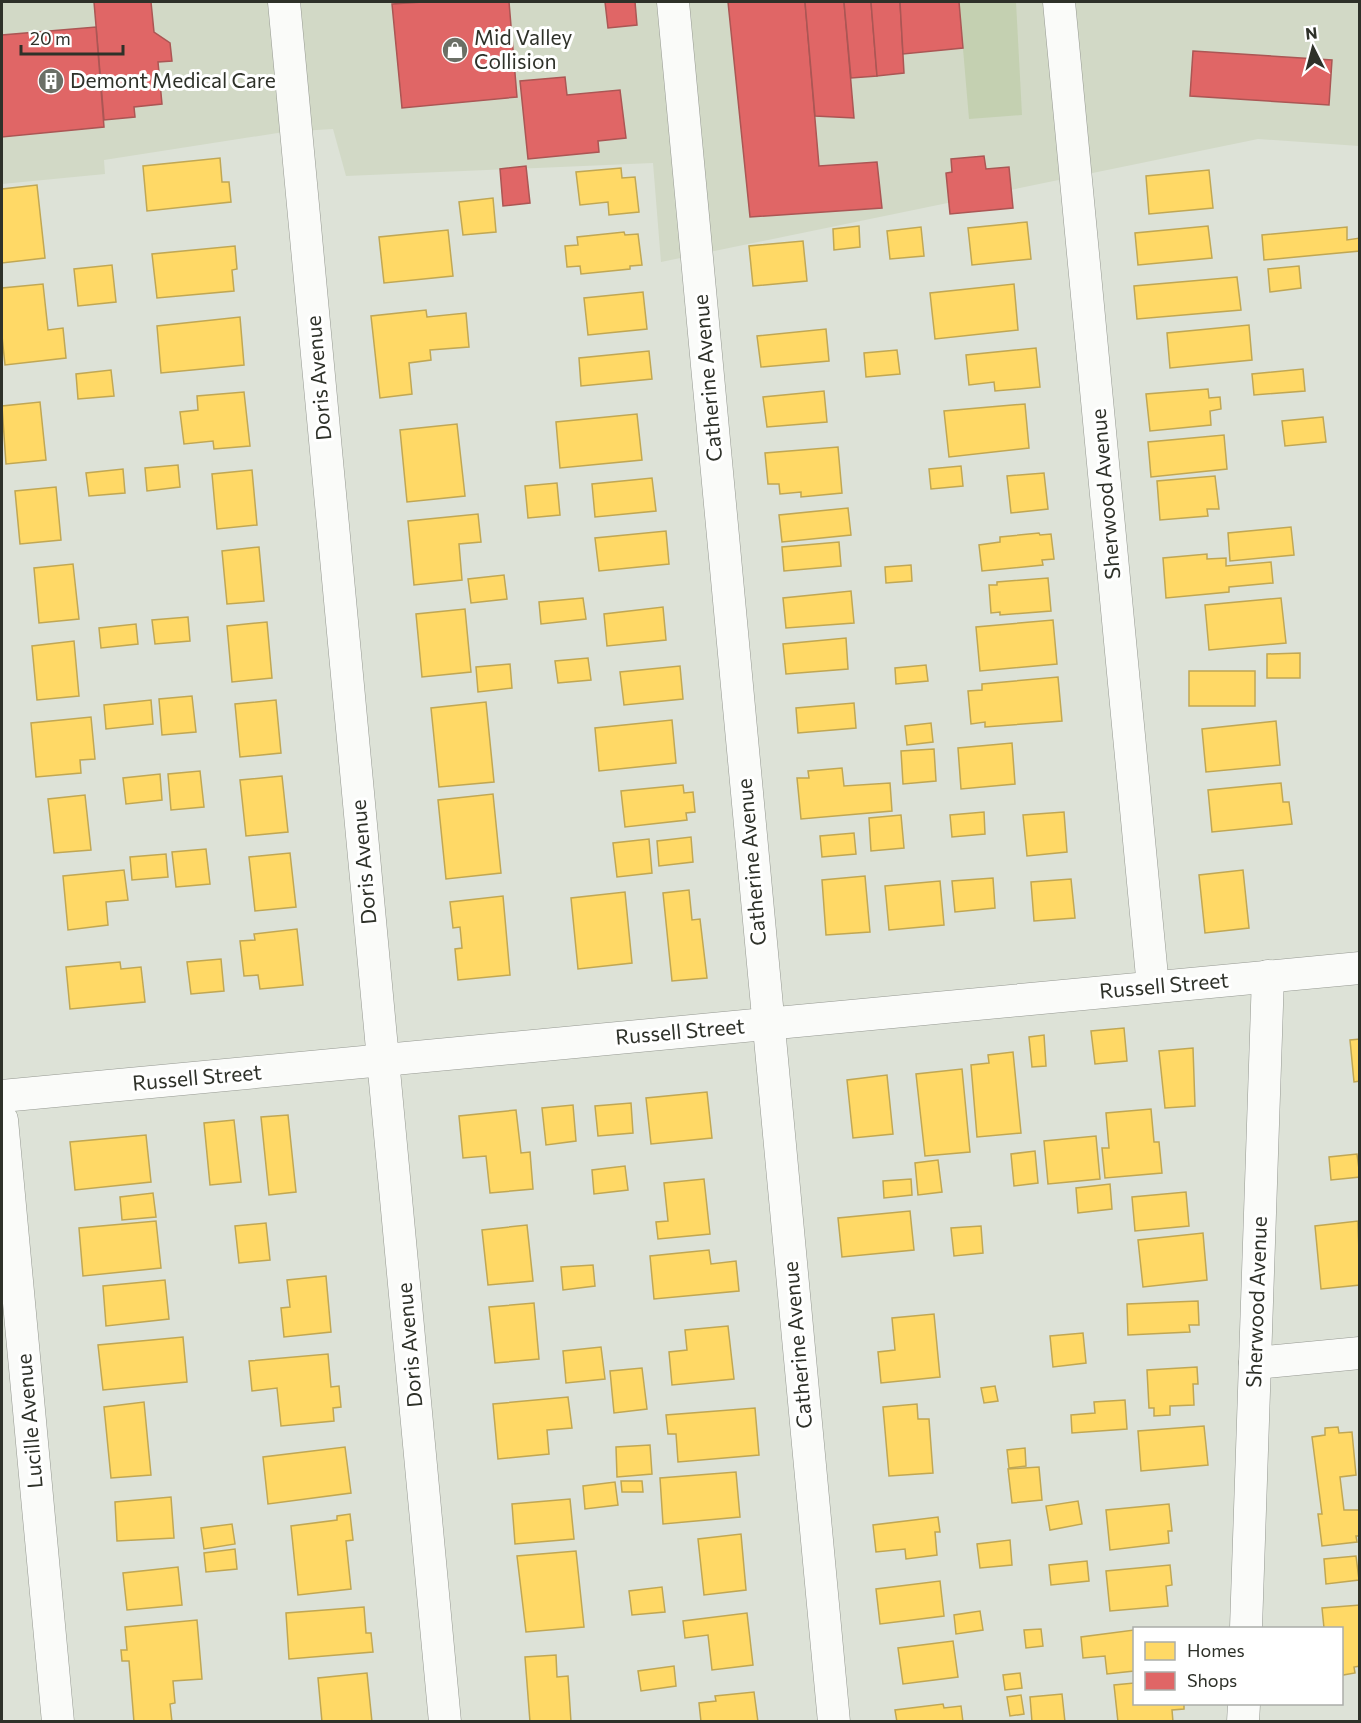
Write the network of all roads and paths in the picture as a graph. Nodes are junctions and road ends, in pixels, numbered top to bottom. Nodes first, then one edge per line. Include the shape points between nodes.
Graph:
1 (284, 2) edge
2 (673, 2) edge
3 (1059, 2) edge
4 (1359, 968) edge
5 (1268, 976) junction
6 (1153, 987) junction
7 (767, 1023) junction
8 (382, 1060) junction
9 (2, 1096) edge
10 (2, 1120) edge
11 (1359, 1353) edge
12 (1255, 1363) junction
13 (1246, 1627) edge
14 (1244, 1705) edge
15 (58, 1722) edge
16 (445, 1722) edge
17 (834, 1722) edge
18 (1243, 1722) edge

1 - 8 street, Doris Avenue
2 - 7 street, Catherine Avenue
3 - 6 street, Sherwood Avenue
4 - 5 street, Russell Street
5 - 6 street, Russell Street
5 - 12 street, Sherwood Avenue
6 - 7 street, Russell Street
7 - 8 street, Russell Street
7 - 17 street, Catherine Avenue
8 - 9 street, Russell Street
8 - 16 street, Doris Avenue
10 - 15 street, Lucille Avenue
11 - 12 street
12 - 13 street, Sherwood Avenue
14 - 18 street

